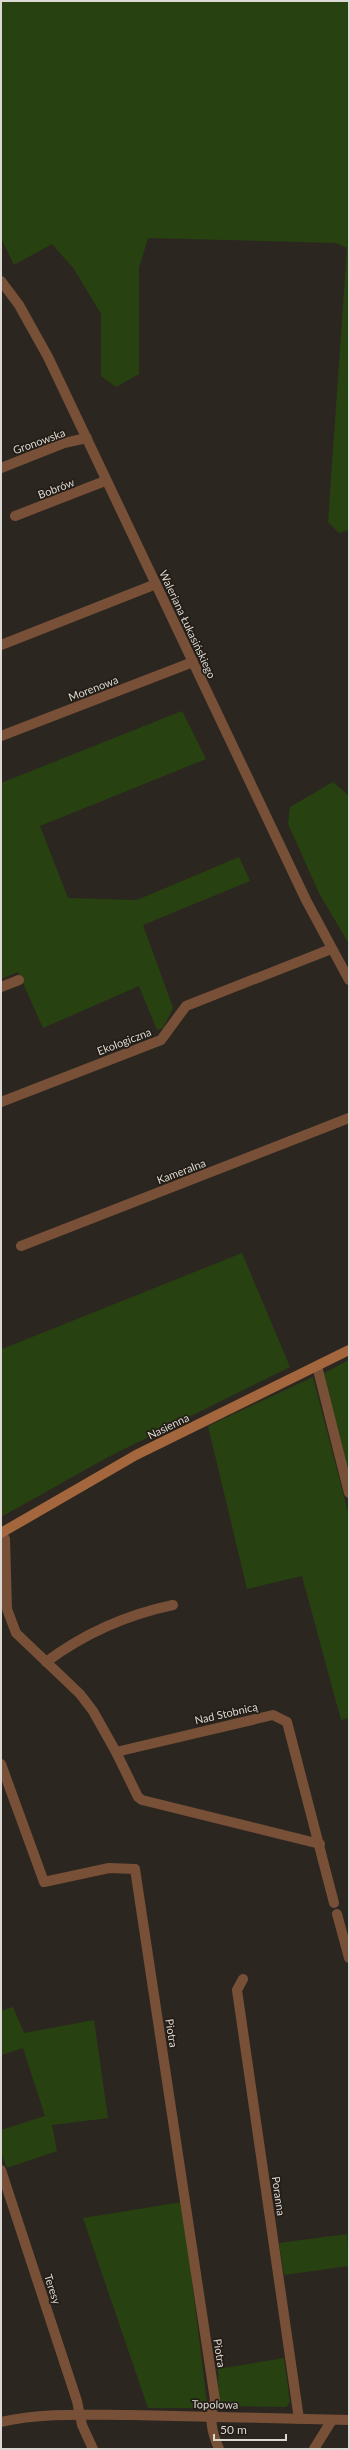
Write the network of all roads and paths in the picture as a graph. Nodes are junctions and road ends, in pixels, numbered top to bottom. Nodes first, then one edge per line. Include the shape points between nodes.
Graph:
1 (1, 281) edge
2 (86, 438) junction
3 (1, 468) edge
4 (105, 481) junction
5 (14, 516) dead end
6 (156, 584) junction
7 (1, 645) edge
8 (193, 662) junction
9 (1, 736) edge
10 (331, 949) junction
11 (19, 980) dead end
12 (349, 980) edge
13 (1, 987) edge
14 (1, 1102) edge
15 (349, 1118) edge
16 (21, 1246) dead end
17 (349, 1350) edge
18 (317, 1366) junction
19 (349, 1493) edge
20 (1, 1533) edge
21 (173, 1605) dead end
22 (46, 1662) junction
23 (116, 1752) junction
24 (1, 1764) edge
25 (320, 1844) junction
26 (334, 1903) dead end
27 (337, 1914) dead end
28 (349, 1958) edge
29 (243, 1979) dead end
30 (1, 2170) edge
31 (80, 2415) junction
32 (210, 2416) junction
33 (299, 2419) junction
34 (332, 2420) junction
35 (349, 2420) edge
36 (1, 2422) edge
37 (93, 2449) edge
38 (219, 2449) edge
39 (314, 2449) edge

1 - 2 street, Waleriana Łukasińskiego via 19,305 48,356
2 - 3 street, Gronowska via 64,443
2 - 4 street, Waleriana Łukasińskiego
4 - 5 street, Bobrów
4 - 6 street, Waleriana Łukasińskiego
6 - 7 street
6 - 8 street, Waleriana Łukasińskiego
8 - 9 street, Morenowa
8 - 10 street, Waleriana Łukasińskiego
10 - 12 street, Waleriana Łukasińskiego
10 - 14 street, Ekologiczna via 186,1006 161,1040
11 - 13 street
15 - 16 street, Kameralna
17 - 18 street, Nasienna
18 - 19 street
18 - 20 street, Nasienna via 136,1455
20 - 22 street via 4,1538 9,1618 16,1632
21 - 22 street via 111,1622
22 - 23 street via 80,1694 93,1711
23 - 25 street via 138,1797 142,1800
23 - 25 street, Nad Stobnicą via 272,1714 287,1722
24 - 32 street, Piotra via 44,1882 109,1868 135,1869 215,2400
25 - 26 street, Nad Stobnicą
27 - 28 street
29 - 33 street, Poranna via 237,1990
30 - 31 street, Teresy
31 - 32 street, Topolowa
31 - 36 street, Topolowa via 32,2416
31 - 37 street
32 - 33 street, Topolowa
32 - 38 street via 211,2431
33 - 34 street, Topolowa
34 - 35 street, Topolowa
34 - 39 street

